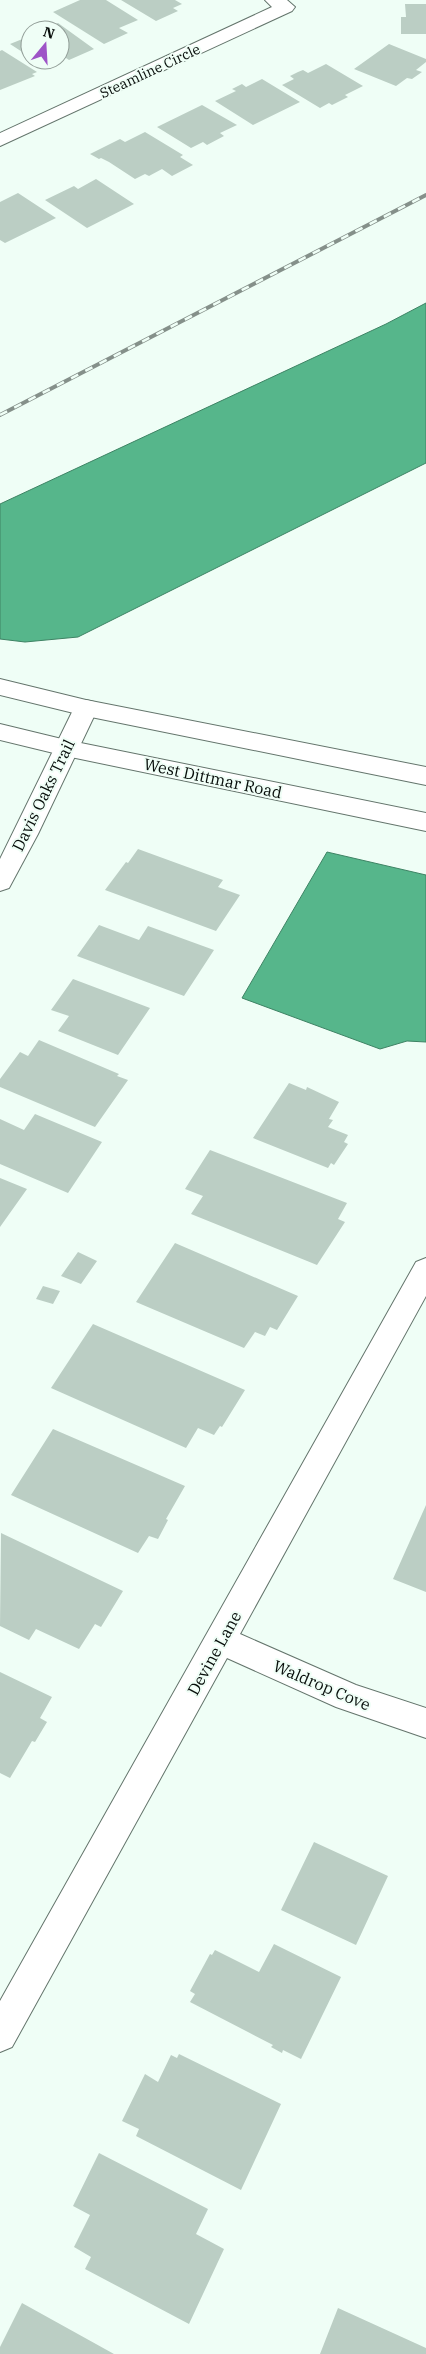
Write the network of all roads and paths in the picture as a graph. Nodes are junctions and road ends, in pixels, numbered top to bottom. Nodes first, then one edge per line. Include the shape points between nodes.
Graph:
1 (274, 0) edge
2 (0, 140) edge
3 (0, 687) edge
4 (86, 708) junction
5 (0, 732) edge
6 (66, 748) junction
7 (426, 776) edge
8 (426, 822) edge
9 (0, 882) edge
10 (426, 1270) edge
11 (221, 1640) junction
12 (426, 1723) edge
13 (0, 2035) edge

1 - 2 street, Steamline Circle via 286,7
3 - 4 street
4 - 6 street, Davis Oaks Trail
4 - 7 street
5 - 6 street, West Dittmar Road
6 - 8 street, West Dittmar Road
6 - 9 street, Davis Oaks Trail
10 - 11 street, Devine Lane
11 - 12 street, Waldrop Cove via 335,1694
11 - 13 street, Devine Lane

